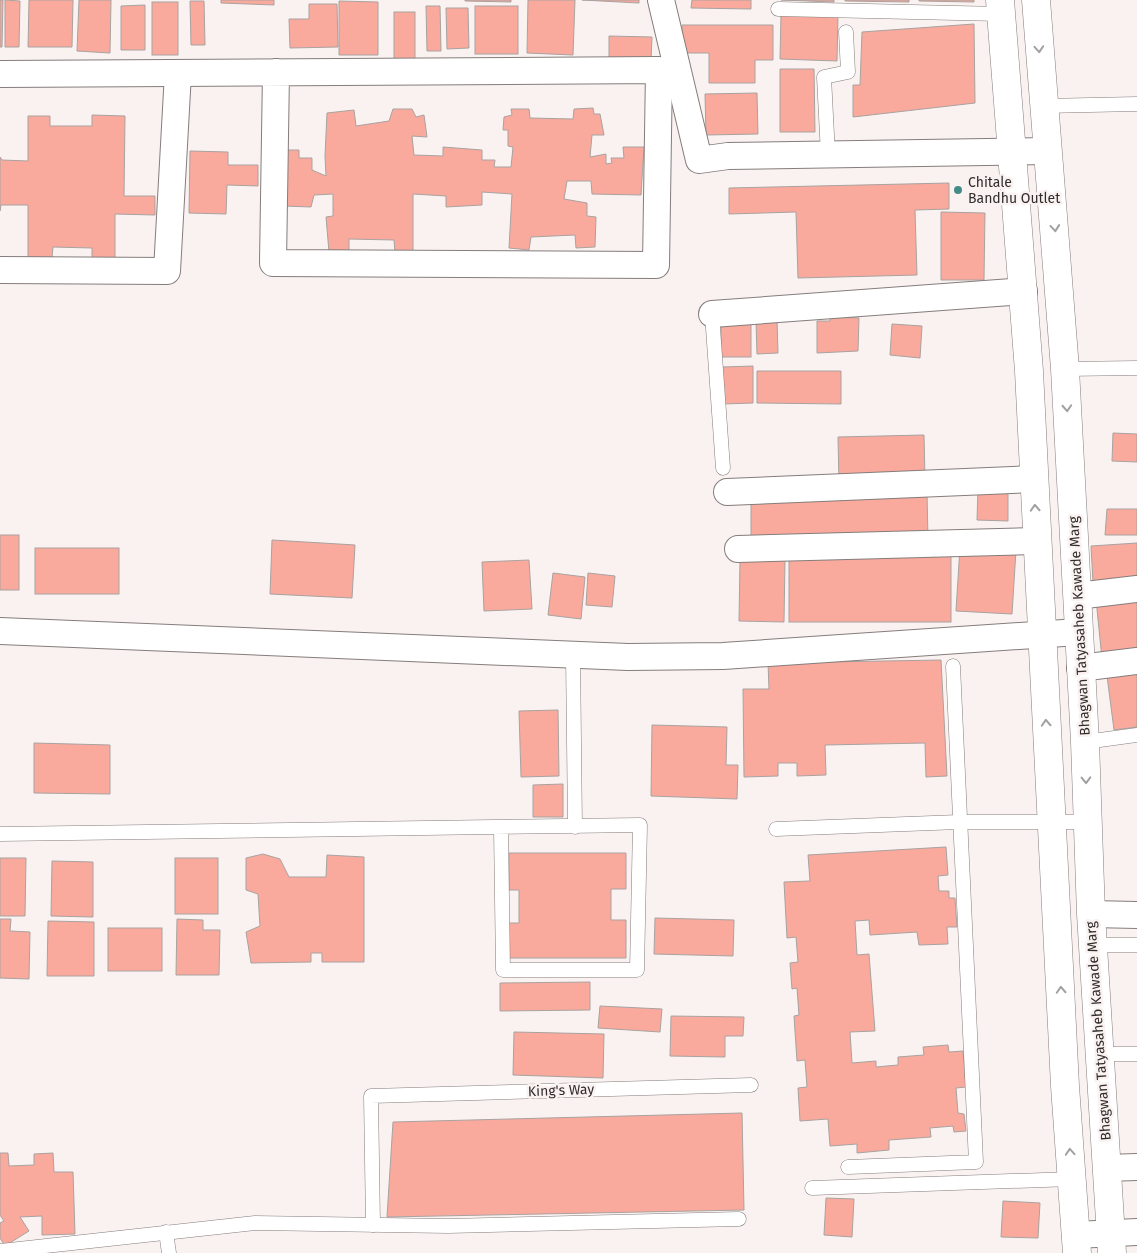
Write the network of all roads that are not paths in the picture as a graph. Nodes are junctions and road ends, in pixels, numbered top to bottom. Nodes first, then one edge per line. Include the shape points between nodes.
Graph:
1 (662, 0) edge
2 (1036, 0) edge
3 (1001, 7) edge
4 (778, 9) dead end
5 (846, 32) dead end
6 (0, 62) edge
7 (677, 65) junction
8 (276, 72) junction
9 (178, 73) junction
10 (0, 74) edge
11 (1137, 104) edge
12 (1043, 106) junction
13 (1048, 151) junction
14 (1012, 152) junction
15 (828, 155) junction
16 (656, 160) junction
17 (700, 160) junction
18 (0, 270) edge
19 (1024, 291) junction
20 (712, 314) joint
21 (1137, 368) edge
22 (1065, 369) junction
23 (1034, 479) junction
24 (725, 480) joint
25 (1037, 541) junction
26 (738, 549) dead end
27 (1137, 589) edge
28 (1077, 596) junction
29 (0, 631) edge
30 (1078, 632) junction
31 (1042, 633) junction
32 (572, 655) junction
33 (1137, 661) edge
34 (953, 666) dead end
35 (1080, 668) junction
36 (1137, 735) edge
37 (1085, 742) junction
38 (1052, 820) junction
39 (959, 822) junction
40 (1086, 822) junction
41 (575, 827) junction
42 (501, 828) junction
43 (776, 829) dead end
44 (0, 834) edge
45 (1091, 914) junction
46 (1137, 915) edge
47 (1093, 945) junction
48 (1137, 945) edge
49 (1100, 1054) junction
50 (1137, 1054) edge
51 (1064, 1055) junction
52 (751, 1085) dead end
53 (848, 1167) dead end
54 (1137, 1167) edge
55 (1107, 1168) junction
56 (1072, 1179) junction
57 (812, 1188) dead end
58 (739, 1220) dead end
59 (372, 1225) junction
60 (166, 1232) junction
61 (1137, 1232) edge
62 (1111, 1243) edge
63 (1077, 1244) edge
64 (0, 1251) edge
65 (169, 1253) edge

1 - 7 street
2 -> 12 street, Bhagwan Tatyasaheb Kawade Marg
3 - 4 lane
3 - 14 street
5 - 15 lane via 848,72 824,77
6 - 7 street
7 - 17 street
8 - 9 street
8 - 16 street via 659,70
8 - 16 street via 273,263 656,265
9 - 10 street
9 - 18 street via 167,270
11 - 12 lane
12 - 13 street, Bhagwan Tatyasaheb Kawade Marg
13 - 14 street
13 -> 22 street, Bhagwan Tatyasaheb Kawade Marg
14 - 15 street
14 - 19 street
15 - 17 street via 728,156
16 - 17 street
19 - 20 street
19 - 23 street
20 - 24 lane
21 - 22 lane
22 -> 28 street, Bhagwan Tatyasaheb Kawade Marg
23 - 24 street
25 -> 23 street
25 - 26 street
25 - 31 street
27 - 28 street
28 - 30 street, Bhagwan Tatyasaheb Kawade Marg
29 - 32 street
30 - 31 street
30 - 35 street, Bhagwan Tatyasaheb Kawade Marg
31 - 32 street via 723,656
38 -> 31 street
32 - 41 lane
33 - 35 street
34 - 39 lane
35 - 37 street, Bhagwan Tatyasaheb Kawade Marg
36 - 37 lane
37 -> 40 street, Bhagwan Tatyasaheb Kawade Marg
38 - 39 lane
38 - 40 lane
51 -> 38 street
39 - 43 lane
39 - 53 lane via 976,1162
40 - 45 street, Bhagwan Tatyasaheb Kawade Marg
41 - 42 lane
41 - 42 lane via 640,825 637,970 503,970
42 - 44 lane
45 - 46 street
45 - 47 street, Bhagwan Tatyasaheb Kawade Marg
47 - 48 lane
47 - 49 street, Bhagwan Tatyasaheb Kawade Marg
49 - 50 lane
49 - 51 street
49 - 55 street, Bhagwan Tatyasaheb Kawade Marg
56 -> 51 street
52 - 59 lane, King's Way via 371,1096
54 - 55 street
55 - 62 street, Bhagwan Tatyasaheb Kawade Marg
56 - 57 lane
56 - 63 street
58 - 59 lane
59 - 60 lane via 255,1223
60 - 64 lane
60 - 65 lane
61 - 62 street
62 - 63 street

